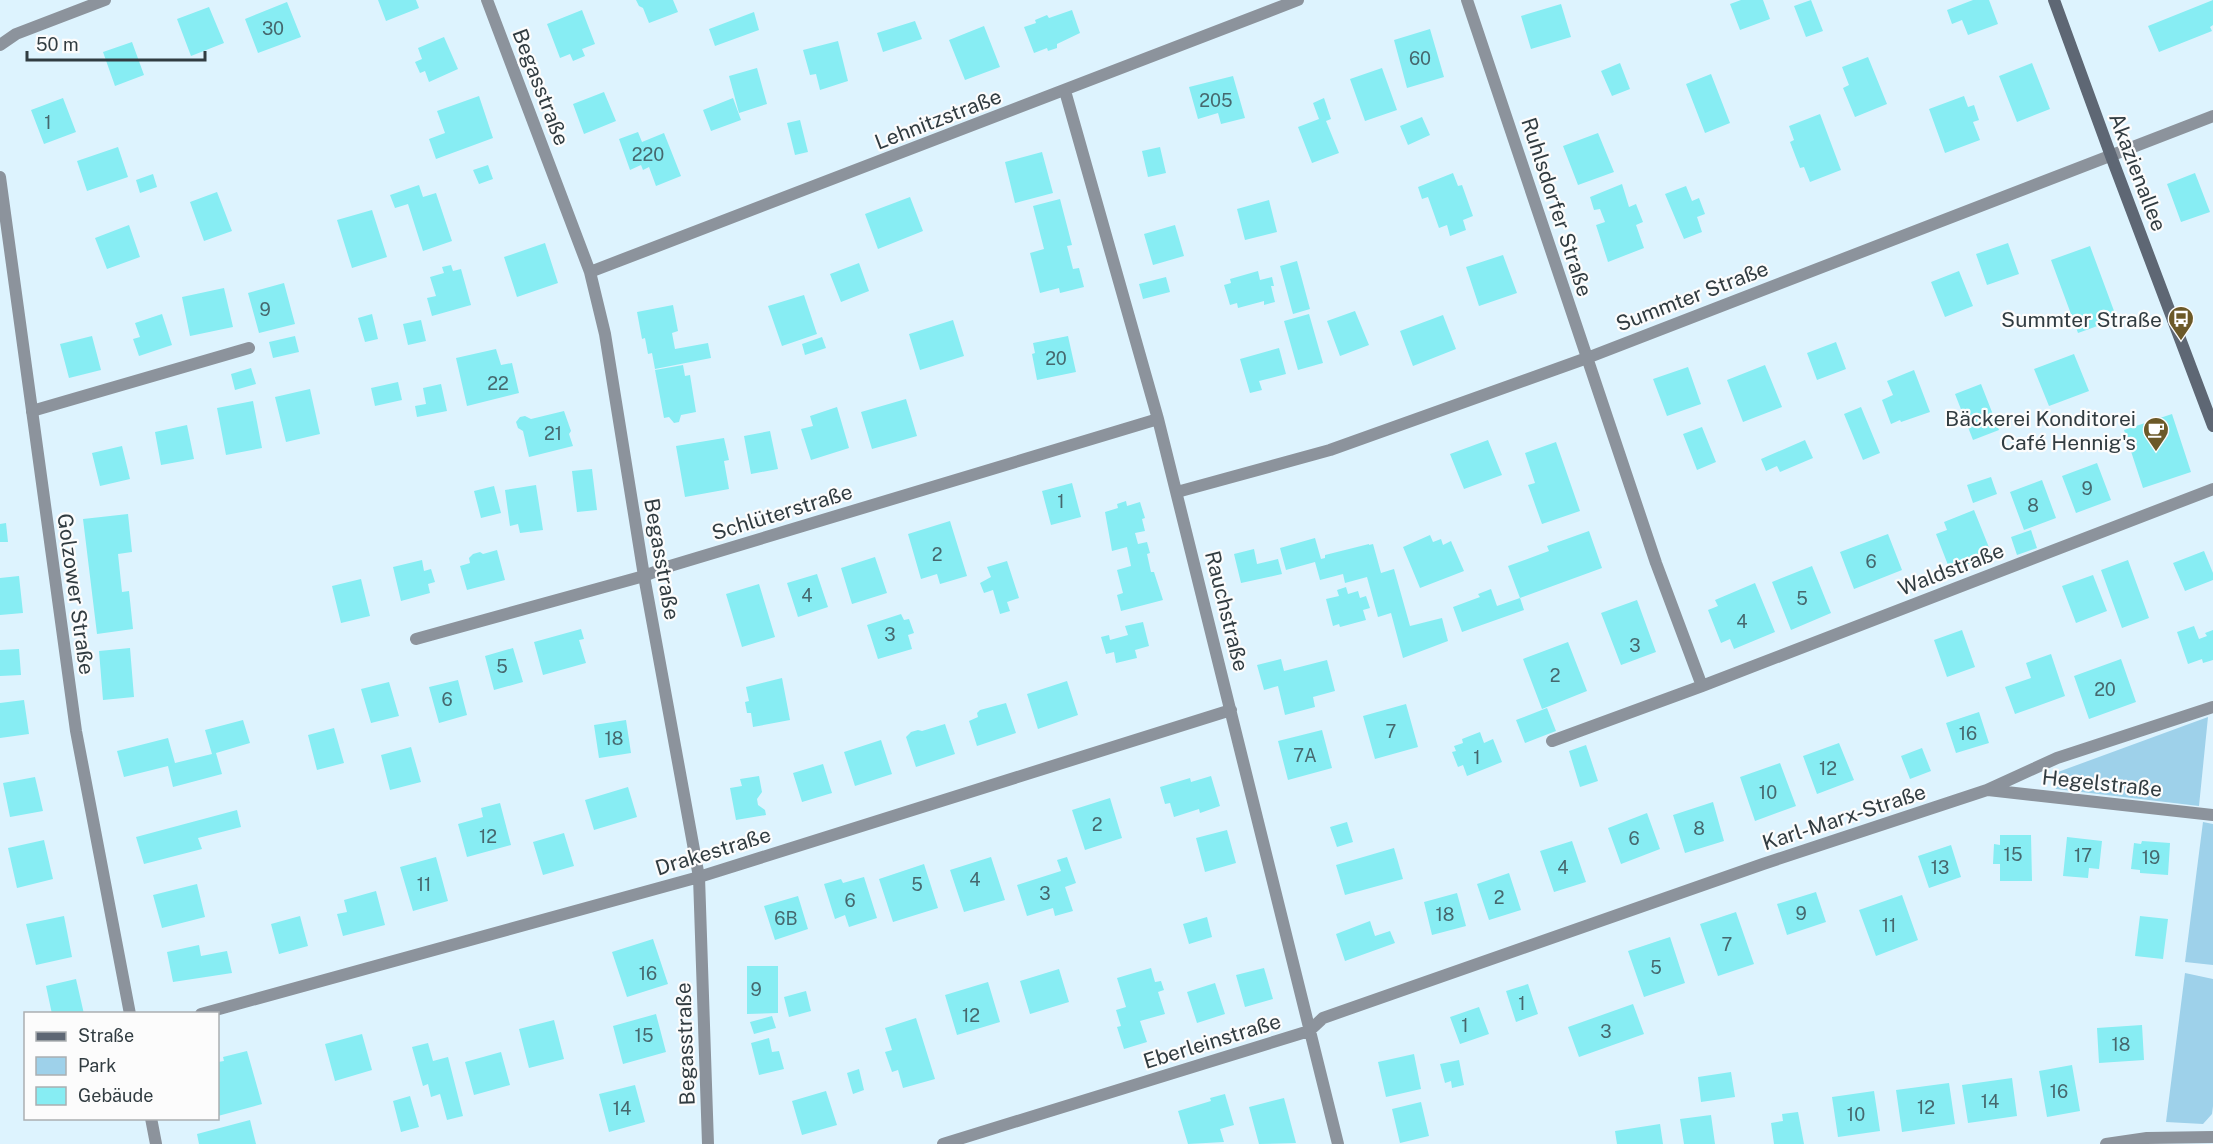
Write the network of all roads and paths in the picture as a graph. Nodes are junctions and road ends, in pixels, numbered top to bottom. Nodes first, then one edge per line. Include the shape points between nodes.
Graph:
1 (105, 0) edge
2 (487, 0) edge
3 (1298, 0) edge
4 (1467, 0) edge
5 (2054, 0) edge
6 (0, 45) edge
7 (1065, 91) junction
8 (2213, 116) edge
9 (2110, 156) junction
10 (0, 177) edge
11 (590, 272) junction
12 (249, 348) dead end
13 (1587, 358) junction
14 (32, 411) junction
15 (1158, 419) junction
16 (2213, 426) edge
17 (2213, 489) edge
18 (1177, 492) junction
19 (644, 576) junction
20 (416, 639) dead end
21 (1702, 686) junction
22 (2213, 707) edge
23 (1231, 710) junction
24 (1552, 741) dead end
25 (1987, 790) junction
26 (2213, 815) edge
27 (699, 877) junction
28 (1485, 962) joint
29 (130, 1012) edge
30 (208, 1012) edge
31 (1309, 1031) junction
32 (151, 1120) edge
33 (2213, 1137) edge
34 (156, 1144) edge
35 (708, 1144) edge
36 (943, 1144) edge
37 (1338, 1144) edge
38 (2106, 1144) edge

1 - 6 street via 16,34
2 - 11 street, Begasstraße
3 - 7 street, Lehnitzstraße
4 - 13 street, Ruhlsdorfer Straße
5 - 9 street, Akazienallee
7 - 11 street, Lehnitzstraße
7 - 15 street, Rauchstraße
8 - 9 street, Summter Straße
9 - 13 street, Summter Straße
9 - 16 street, Akazienallee
10 - 14 street, Golzower Straße
11 - 19 street, Begasstraße via 606,334
12 - 14 street
13 - 18 street, Summter Straße via 1330,450
13 - 21 street, Ruhlsdorfer Straße
14 - 29 street, Golzower Straße via 76,730
15 - 18 street, Rauchstraße
15 - 19 street, Schlüterstraße
17 - 21 street, Waldstraße
18 - 23 street, Rauchstraße
19 - 20 street, Schlüterstraße
19 - 27 street, Begasstraße
21 - 24 street, Waldstraße
22 - 25 street, Karl-Marx-Straße via 2057,758
23 - 27 street, Drakestraße
23 - 31 street, Rauchstraße
25 - 26 street, Hegelstraße
25 - 28 street, Karl-Marx-Straße
27 - 30 street, Drakestraße
27 - 35 street, Begasstraße
28 - 31 street, Eberleinstraße via 1323,1018
31 - 36 street, Eberleinstraße
31 - 37 street, Rauchstraße
32 - 34 street
33 - 38 street via 2147,1138

